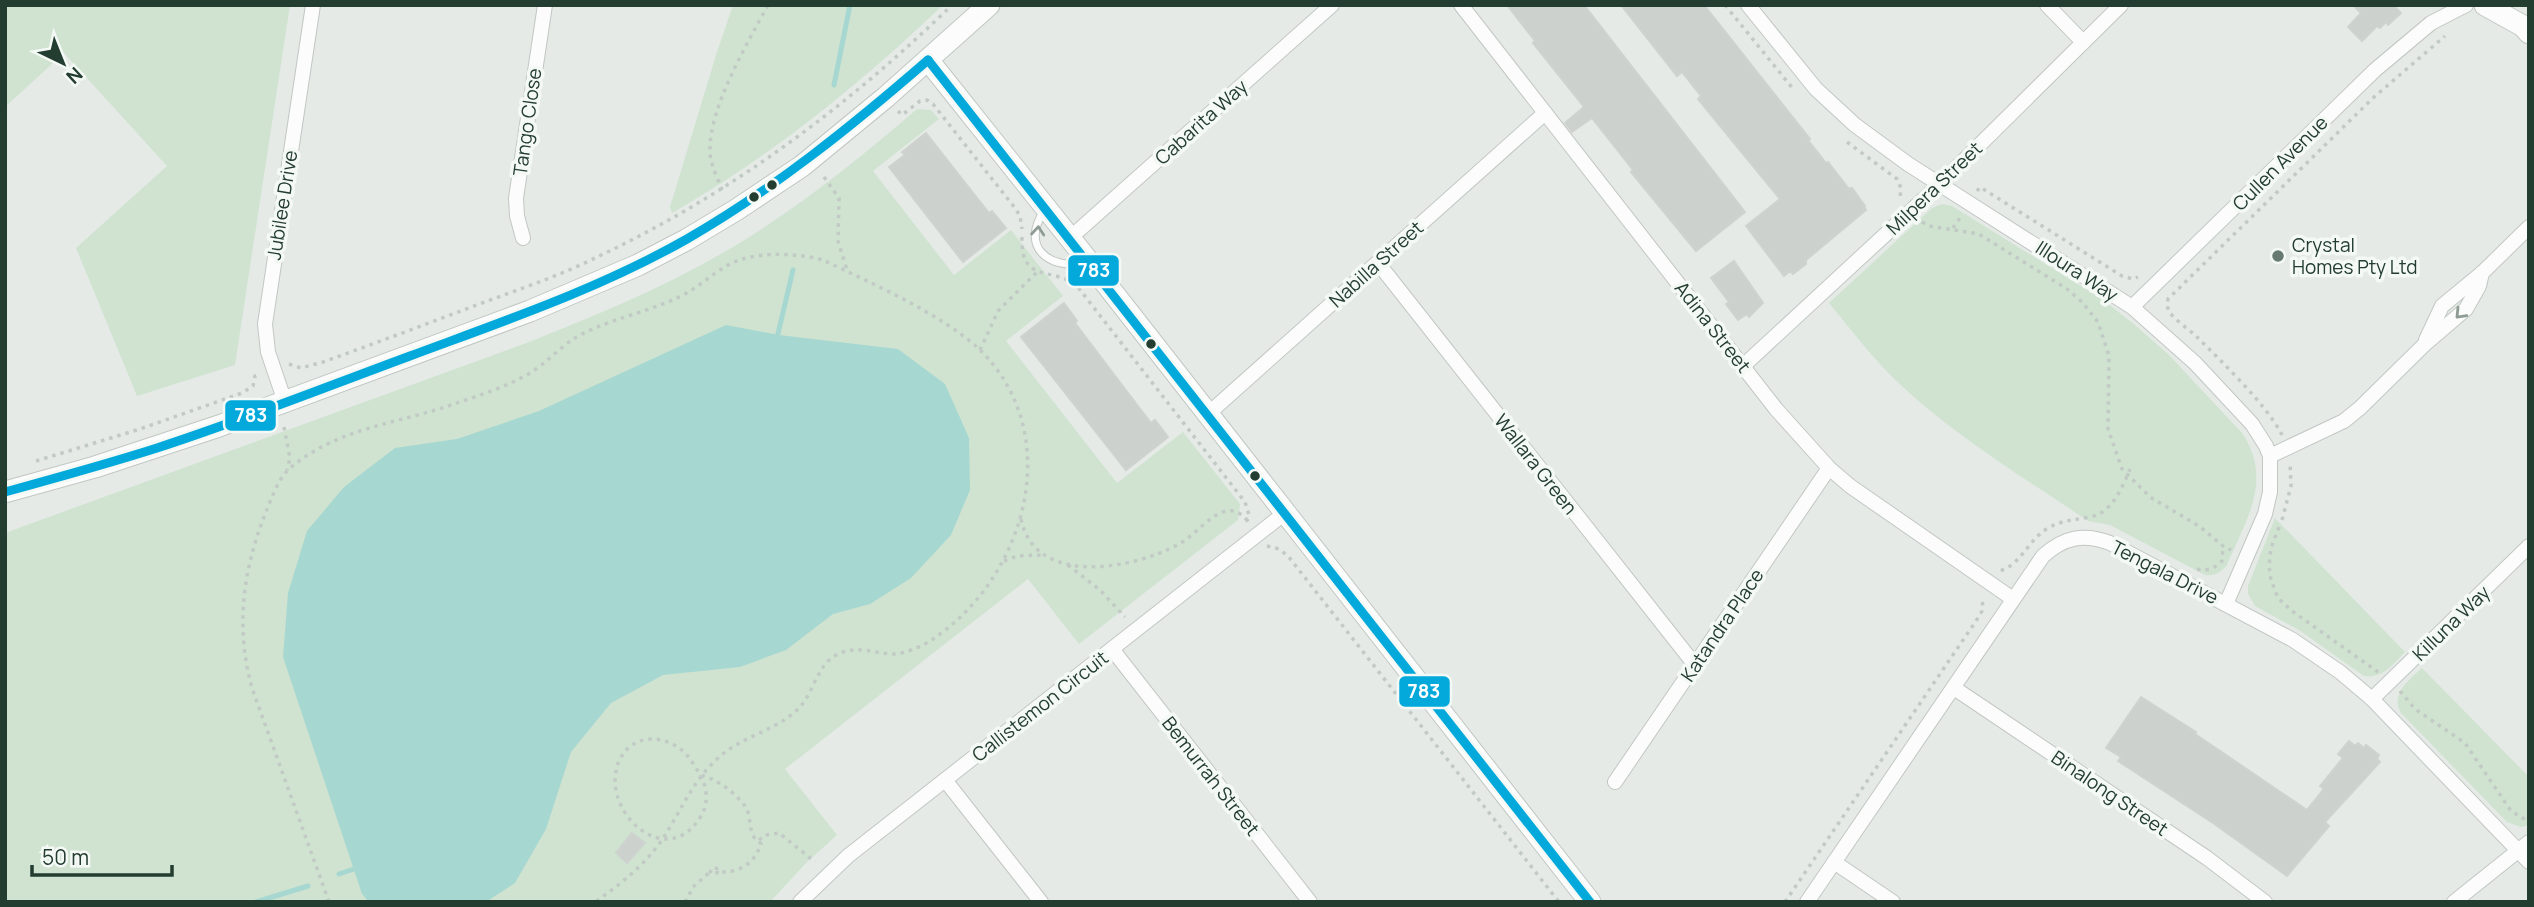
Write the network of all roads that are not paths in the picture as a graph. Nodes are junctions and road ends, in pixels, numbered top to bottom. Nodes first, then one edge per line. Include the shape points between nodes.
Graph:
1 (313, 5) edge
2 (545, 5) edge
3 (989, 5) edge
4 (1332, 5) edge
5 (1461, 5) edge
6 (1748, 5) edge
7 (2047, 5) edge
8 (2121, 5) edge
9 (2440, 5) edge
10 (2466, 5) edge
11 (2485, 5) edge
12 (2515, 5) edge
13 (2431, 23) junction
14 (2526, 29) edge
15 (2083, 42) junction
16 (928, 60) junction
17 (1545, 113) junction
18 (1940, 184) junction
19 (1046, 208) junction
20 (2529, 227) edge
21 (523, 238) dead end
22 (1070, 238) junction
23 (1089, 262) junction
24 (1378, 262) junction
25 (2132, 307) junction
26 (1743, 366) junction
27 (285, 402) junction
28 (1208, 414) junction
29 (2270, 456) junction
30 (1829, 468) junction
31 (5, 492) edge
32 (1285, 513) junction
33 (2529, 546) edge
34 (2013, 598) junction
35 (2226, 604) junction
36 (1112, 649) junction
37 (1695, 665) junction
38 (1954, 688) junction
39 (2372, 699) junction
40 (945, 780) junction
41 (1615, 782) dead end
42 (2523, 847) edge
43 (1835, 862) junction
44 (2529, 862) edge
45 (800, 902) edge
46 (1041, 902) edge
47 (1310, 902) edge
48 (1590, 902) edge
49 (1807, 902) edge
50 (1893, 902) edge
51 (2265, 902) edge
52 (2454, 902) edge

1 - 27 street, Jubilee Drive via 265,324 268,352
2 - 21 street, Tango Close via 516,198
3 - 16 street
4 - 22 street, Cabarita Way
5 - 17 street, Adina Street
6 - 18 street, Illoura Way via 1836,108 1887,150
7 - 15 street
8 - 15 street, Milpera Street
9 - 13 street, Cullen Avenue
10 - 13 street, Cullen Avenue
11 - 14 street
12 - 14 street
13 - 25 street, Cullen Avenue via 2347,96
15 - 18 street, Milpera Street
16 - 19 street
16 - 27 street via 802,166 686,240 581,291
17 - 24 street, Nabilla Street
17 - 26 street, Adina Street
18 - 25 street, Illoura Way
18 - 26 street, Milpera Street
19 - 22 street
23 -> 19 lane via 1064,264 1042,254 1035,237
20 - 29 street via 2482,273 2466,309 2360,408 2344,421
22 - 23 street
23 - 28 street
24 - 28 street, Nabilla Street
24 - 37 street, Wallara Green
25 - 29 street, Illoura Way via 2230,399 2252,424
26 - 30 street, Adina Street
27 - 31 street via 158,447
28 - 32 street
29 - 35 street, Illoura Way via 2265,514
30 - 34 street, Adina Street
30 - 37 street, Katandra Place
32 - 36 street, Callistemon Circuit
32 - 48 street
33 - 39 street, Killuna Way
34 - 35 street, Tengala Drive via 2054,546 2082,537 2110,543
34 - 38 street, Tengala Drive
35 - 39 street, Tengala Drive via 2317,655
36 - 40 street, Callistemon Circuit
36 - 47 street, Bemurrah Street
37 - 41 street, Katandra Place
38 - 43 street, Tengala Drive
38 - 51 street, Binalong Street
39 - 42 street, Tengala Drive
40 - 45 street, Callistemon Circuit via 848,856
40 - 46 street
42 - 44 street, Tengala Drive
42 - 52 street
43 - 49 street, Tengala Drive
43 - 50 street

